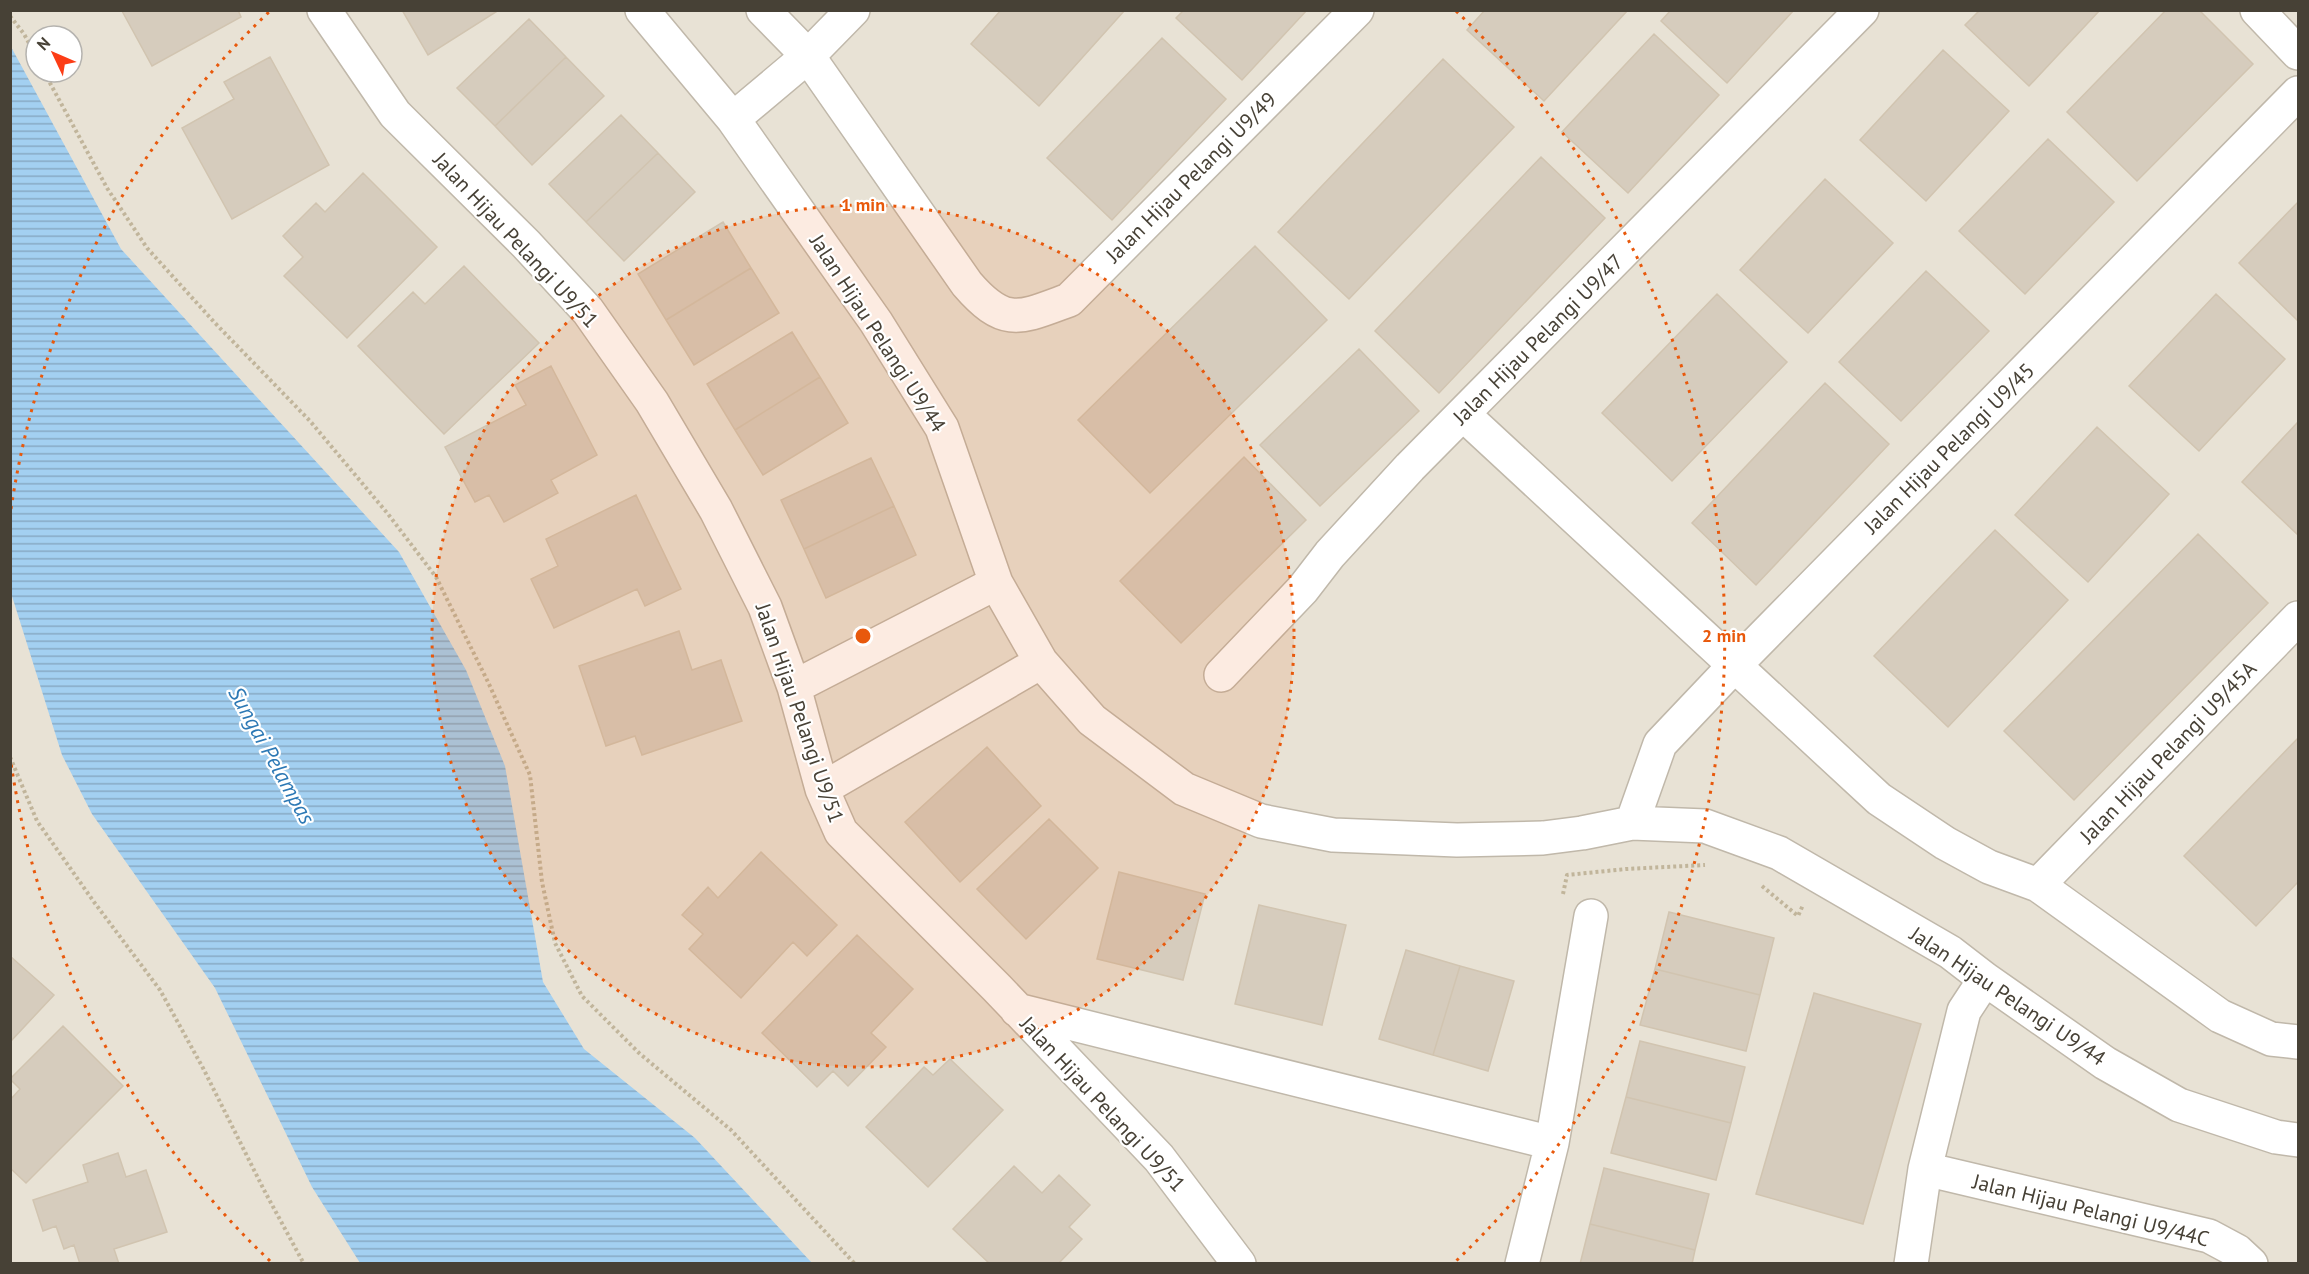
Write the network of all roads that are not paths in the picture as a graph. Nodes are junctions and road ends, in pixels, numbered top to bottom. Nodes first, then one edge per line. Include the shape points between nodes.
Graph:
1 (324, 10) edge
2 (642, 10) edge
3 (763, 10) edge
4 (853, 10) edge
5 (1357, 10) edge
6 (1862, 10) edge
7 (2257, 10) edge
8 (2298, 53) edge
9 (808, 56) junction
10 (2298, 93) edge
11 (733, 119) junction
12 (1464, 415) junction
13 (996, 582) junction
14 (2298, 618) edge
15 (1041, 662) junction
16 (1734, 666) junction
17 (1221, 675) dead end
18 (794, 687) junction
19 (822, 789) junction
20 (1632, 823) junction
21 (2038, 885) junction
22 (1591, 916) road end
23 (1985, 979) junction
24 (1017, 1010) junction
25 (2298, 1042) edge
26 (2298, 1140) edge
27 (1552, 1143) junction
28 (1925, 1169) junction
29 (1239, 1263) edge
30 (1522, 1263) edge
31 (1911, 1263) edge
32 (2251, 1263) edge

1 - 18 street, Jalan Hijau Pelangi U9/51 via 395,114 588,311 652,402 716,510 765,607
2 - 11 street, Jalan Hijau Pelangi U9/44
3 - 9 street
4 - 9 street
5 - 9 street, Jalan Hijau Pelangi U9/49 via 1069,300 1024,316 1010,316 984,304 967,284
6 - 12 street, Jalan Hijau Pelangi U9/47
7 - 8 street
9 - 11 street
10 - 16 street, Jalan Hijau Pelangi U9/45
11 - 13 street, Jalan Hijau Pelangi U9/44 via 876,322 942,428
12 - 16 street
12 - 17 street, Jalan Hijau Pelangi U9/47 via 1364,516 1303,589
13 - 15 street, Jalan Hijau Pelangi U9/44
13 - 18 street
14 - 21 street, Jalan Hijau Pelangi U9/45A
15 - 19 street
15 - 20 street, Jalan Hijau Pelangi U9/44 via 1092,720 1184,789 1261,821 1333,835 1457,840 1543,838
16 - 20 street, Jalan Hijau Pelangi U9/45 via 1660,744
16 - 21 street via 1880,799 1989,867
18 - 19 street, Jalan Hijau Pelangi U9/51
19 - 24 street, Jalan Hijau Pelangi U9/51 via 842,832
20 - 23 street, Jalan Hijau Pelangi U9/44 via 1705,826 1779,853 1950,952
21 - 25 street via 2220,1016 2271,1039
22 - 27 street
23 - 26 street, Jalan Hijau Pelangi U9/44 via 2105,1063 2179,1105 2276,1137
23 - 28 street via 1964,1011
24 - 27 street
24 - 29 street, Jalan Hijau Pelangi U9/51 via 1160,1158
27 - 30 street
28 - 31 street
28 - 32 street, Jalan Hijau Pelangi U9/44C via 2209,1236

